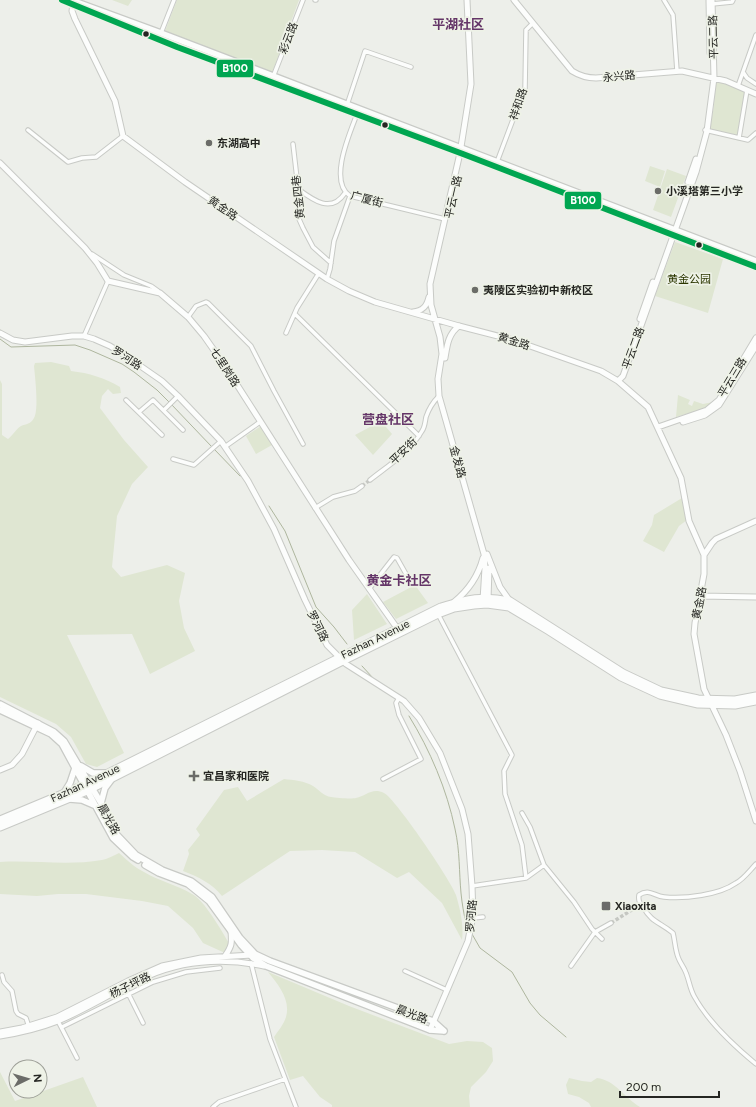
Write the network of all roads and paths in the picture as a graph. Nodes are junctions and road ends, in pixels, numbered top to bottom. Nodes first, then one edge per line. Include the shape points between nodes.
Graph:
1 (62, 0) edge
2 (174, 0) edge
3 (303, 0) edge
4 (468, 0) edge
5 (514, 0) edge
6 (664, 0) edge
7 (733, 0) edge
8 (711, 1) edge
9 (72, 2) edge
10 (533, 24) junction
11 (161, 33) junction
12 (756, 35) edge
13 (411, 67) dead end
14 (677, 72) junction
15 (743, 72) junction
16 (273, 77) junction
17 (712, 77) junction
18 (756, 84) edge
19 (738, 86) junction
20 (747, 90) junction
21 (756, 94) edge
22 (347, 105) junction
23 (357, 114) junction
24 (28, 130) dead end
25 (706, 131) junction
26 (756, 133) edge
27 (123, 136) junction
28 (739, 138) junction
29 (293, 144) dead end
30 (462, 151) junction
31 (497, 162) junction
32 (0, 163) edge
33 (298, 189) junction
34 (345, 193) junction
35 (350, 196) junction
36 (445, 219) junction
37 (673, 232) junction
38 (85, 248) junction
39 (756, 261) edge
40 (331, 263) junction
41 (756, 267) edge
42 (319, 274) junction
43 (326, 278) junction
44 (108, 281) junction
45 (160, 293) junction
46 (430, 296) junction
47 (410, 312) junction
48 (295, 314) junction
49 (188, 317) junction
50 (437, 320) junction
51 (459, 326) junction
52 (0, 333) edge
53 (286, 333) dead end
54 (84, 336) junction
55 (756, 338) edge
56 (756, 346) edge
57 (444, 358) junction
58 (618, 381) junction
59 (178, 396) junction
60 (439, 396) junction
61 (126, 400) dead end
62 (164, 410) junction
63 (139, 412) junction
64 (260, 422) junction
65 (660, 428) junction
66 (183, 430) dead end
67 (162, 435) dead end
68 (419, 436) junction
69 (221, 441) junction
70 (303, 444) dead end
71 (226, 446) junction
72 (173, 459) dead end
73 (370, 480) tunnel mouth
74 (362, 486) tunnel mouth
75 (315, 508) junction
76 (756, 521) edge
77 (486, 554) junction
78 (705, 554) junction
79 (406, 574) dead end
80 (369, 589) junction
81 (701, 596) junction
82 (756, 597) edge
83 (485, 601) junction
84 (510, 601) junction
85 (453, 603) junction
86 (438, 614) junction
87 (397, 628) junction
88 (341, 659) junction
89 (756, 696) edge
90 (399, 698) junction
91 (756, 701) edge
92 (710, 702) junction
93 (0, 704) edge
94 (0, 710) edge
95 (37, 725) junction
96 (77, 766) junction
97 (0, 770) edge
98 (111, 775) junction
99 (383, 779) dead end
100 (88, 787) junction
101 (66, 796) junction
102 (98, 805) junction
103 (522, 813) dead end
104 (0, 820) edge
105 (756, 821) edge
106 (0, 827) edge
107 (756, 864) edge
108 (544, 865) junction
109 (526, 878) junction
110 (472, 886) junction
111 (483, 917) dead end
112 (472, 918) junction
113 (611, 923) tunnel mouth
114 (231, 931) junction
115 (595, 932) junction
116 (602, 939) dead end
117 (224, 956) junction
118 (252, 958) junction
119 (571, 966) dead end
120 (220, 968) dead end
121 (405, 972) dead end
122 (2, 975) dead end
123 (125, 987) junction
124 (447, 990) junction
125 (128, 995) junction
126 (58, 1021) junction
127 (433, 1022) junction
128 (143, 1023) dead end
129 (29, 1026) junction
130 (62, 1027) junction
131 (430, 1030) junction
132 (0, 1032) edge
133 (0, 1036) edge
134 (77, 1058) dead end
135 (756, 1064) edge
136 (285, 1079) junction
137 (213, 1107) edge
138 (296, 1107) edge

1 - 9 main road
2 - 11 street
3 - 16 street, 彩云路
4 - 30 main road, 平云一路 via 474,85
5 - 10 main road, 永兴路
6 - 14 street via 674,15
7 - 8 street via 728,4
8 - 17 main road, 平云二路
9 - 11 main road
9 - 23 main road via 177,47
9 - 27 main road via 75,18 115,101
10 - 14 main road, 永兴路 via 572,71 580,76 596,78
10 - 31 street, 祥和路 via 526,30 525,90
11 - 16 main road
12 - 15 street
13 - 22 street via 365,51
14 - 17 main road, 永兴路
15 - 18 street
15 - 19 street
16 - 22 main road
17 - 19 main road, 永兴路
17 - 25 main road, 平云二路
19 - 20 main road, 永兴路
20 - 21 main road, 永兴路
20 - 28 street
22 - 30 main road
23 - 30 main road
23 - 34 street, 广厦街 via 344,150 340,175
24 - 27 street via 68,162 96,157
25 - 28 street
25 - 37 main road, 平云二路 via 696,172
26 - 28 street via 748,140
27 - 42 main road, 黄金路
29 - 33 street, 黄金四巷
30 - 31 main road
30 - 36 main road, 平云一路
30 - 37 main road
30 - 50 main road, 平云一路 via 433,284
31 - 37 main road
32 - 38 main road
33 - 34 street via 314,201 329,204 337,201
33 - 40 street, 黄金四巷 via 299,219 303,228 313,247
34 - 35 street, 广厦街
35 - 36 street, 广厦街
35 - 40 street via 334,241
36 - 46 main road, 平云一路 via 430,284
37 - 39 main road
37 - 41 main road
37 - 58 main road, 平云二路
38 - 44 main road
38 - 45 street via 124,275 151,286
40 - 43 street
42 - 43 main road, 黄金路
42 - 48 street
43 - 47 main road, 黄金路 via 375,302
44 - 45 main road, 七里岗路
44 - 54 street
45 - 49 main road, 七里岗路
46 - 47 main road via 425,307
46 - 50 main road, 平云一路
47 - 50 main road, 黄金路
48 - 53 street
48 - 68 street
49 - 64 main road, 七里岗路 via 225,366
49 - 70 street via 196,306 206,302 251,346
50 - 51 main road, 黄金路
50 - 57 main road, 金发路 via 445,348
50 - 60 main road, 金发路 via 442,354 438,379
51 - 57 main road via 448,338
51 - 58 main road, 黄金路 via 513,340 601,371
52 - 54 main road, 罗河路 via 13,340 25,342
54 - 59 main road, 罗河路 via 110,346 126,356 162,381
55 - 65 main road, 平云三路 via 713,406
56 - 65 main road, 平云三路 via 719,405 705,415
57 - 77 main road, 金发路 via 440,379 441,395
58 - 65 main road, 黄金路 via 648,407
59 - 62 street
59 - 69 main road, 罗河路
60 - 68 street, 平安街 via 433,402 427,414 424,430
60 - 77 main road, 金发路
61 - 63 street
62 - 63 street via 153,400
62 - 66 street
63 - 67 street
64 - 71 street
64 - 75 main road, 七里岗路
65 - 78 main road, 黄金路 via 681,478 689,521
68 - 73 street, 平安街 via 402,455
69 - 71 main road, 罗河路
69 - 72 street via 194,465
71 - 88 main road, 罗河路 via 274,529 327,645
74 - 75 street via 355,491 333,497
75 - 80 main road, 七里岗路
76 - 78 main road via 716,539
77 - 83 main road, 金发路 via 489,568
77 - 84 main road via 500,587
77 - 85 main road via 473,584
78 - 81 main road, 黄金路 via 707,567
79 - 80 street via 394,557
80 - 87 main road, 七里岗路
81 - 82 main road
81 - 92 main road, 黄金路 via 694,634 704,689
83 - 84 highway, Fazhan Avenue
83 - 85 highway, Fazhan Avenue via 469,598
83 - 86 highway, Fazhan Avenue
83 - 92 highway, Fazhan Avenue via 508,607 621,677 660,695 698,704
84 - 92 highway, Fazhan Avenue via 623,673 661,691
85 - 87 highway, Fazhan Avenue
86 - 88 highway, Fazhan Avenue
86 - 109 street via 512,755 504,771 505,794 522,845
87 - 88 highway, Fazhan Avenue
88 - 90 main road, 罗河路
88 - 98 highway, Fazhan Avenue
89 - 92 highway, Fazhan Avenue
90 - 99 street via 396,703 398,715 421,759
90 - 110 main road, 罗河路 via 419,718 440,754 454,786 466,821
91 - 92 highway, Fazhan Avenue via 735,705
92 - 105 main road, 黄金路 via 726,735
93 - 95 main road, 晨光路
94 - 95 main road, 晨光路
95 - 96 main road, 晨光路 via 62,744
95 - 97 main road via 22,754 12,765
96 - 98 main road via 93,774
96 - 100 main road, 晨光路
96 - 101 main road
98 - 100 highway, Fazhan Avenue
98 - 102 main road
100 - 101 highway, Fazhan Avenue
100 - 102 main road, 晨光路
101 - 102 main road
101 - 104 highway, Fazhan Avenue
101 - 106 highway, Fazhan Avenue
102 - 114 main road, 晨光路 via 113,838 132,857 159,873 188,884 208,900
102 - 118 main road, 晨光路 via 118,836 136,855 162,870 191,881 212,898
103 - 108 street
107 - 135 street via 737,883 709,894 670,897 649,891 639,895 638,900 647,915 673,933 681,965 686,971 694,996 704,1011
108 - 109 street
108 - 115 street
109 - 110 street
110 - 112 main road, 罗河路
111 - 112 street
112 - 124 main road, 罗河路 via 468,941
113 - 115 street
114 - 117 main road via 231,947
114 - 118 main road, 晨光路
115 - 116 street
115 - 119 street
117 - 118 main road
117 - 129 main road via 162,966 57,1017
118 - 123 main road, 杨子坪路 via 239,962 212,961 185,965 158,972
118 - 127 main road, 晨光路 via 270,962
118 - 131 main road, 晨光路 via 266,966
118 - 136 street via 270,1039
120 - 125 street via 186,972 153,982
121 - 124 street
122 - 129 street via 4,982 12,991 16,1011 26,1018
123 - 125 street
123 - 126 main road, 杨子坪路
124 - 127 main road, 罗河路
125 - 128 street
125 - 130 street
126 - 130 street
126 - 133 main road, 杨子坪路
127 - 131 main road, 罗河路
127 - 131 main road, 晨光路 via 444,1031
129 - 132 main road
130 - 134 street
136 - 137 street via 219,1102
136 - 138 street

